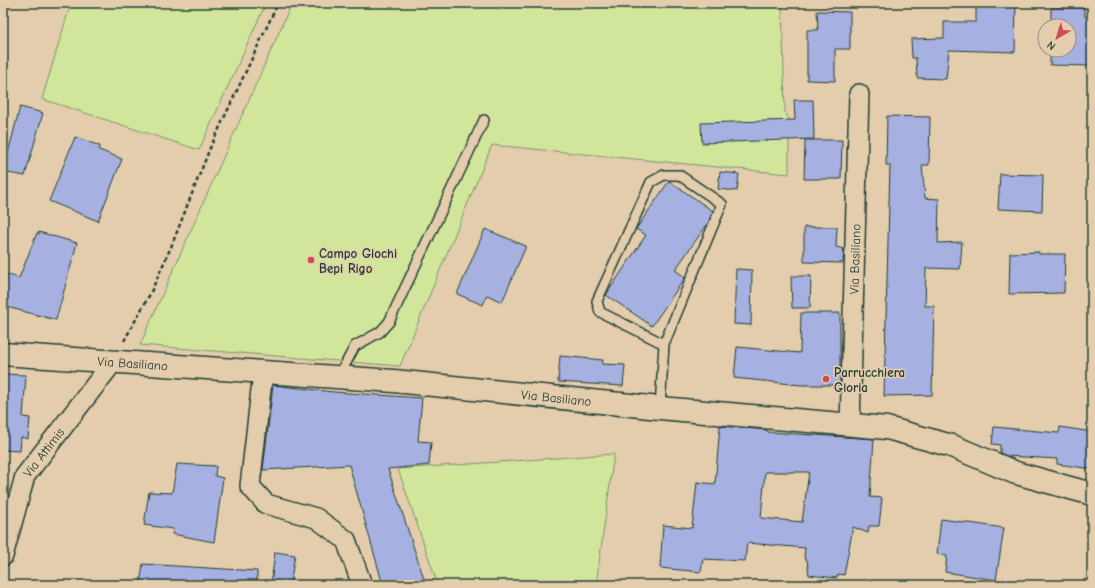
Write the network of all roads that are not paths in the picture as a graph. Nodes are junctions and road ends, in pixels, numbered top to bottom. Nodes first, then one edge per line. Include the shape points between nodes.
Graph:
1 (859, 94) dead end
2 (484, 120) dead end
3 (664, 344) junction
4 (3, 354) edge
5 (113, 362) junction
6 (263, 372) junction
7 (339, 378) junction
8 (660, 408) junction
9 (850, 425) junction
10 (1092, 494) edge
11 (3, 556) edge
12 (362, 585) edge

1 - 9 street, Via Basiliano
2 - 7 lane via 389,322 380,332 355,346
3 - 3 lane via 722,204 679,175 664,175 651,182 597,301 600,312
3 - 8 lane
4 - 5 street, Via Basiliano
5 - 6 street, Via Basiliano
5 - 11 street, Via Attimis via 25,476
6 - 7 street, Via Basiliano
6 - 12 street via 250,486 266,504 316,518 346,540
7 - 8 street, Via Basiliano via 394,381
8 - 9 street, Via Basiliano
9 - 10 street, Via Basiliano via 887,428 952,446 1016,472

